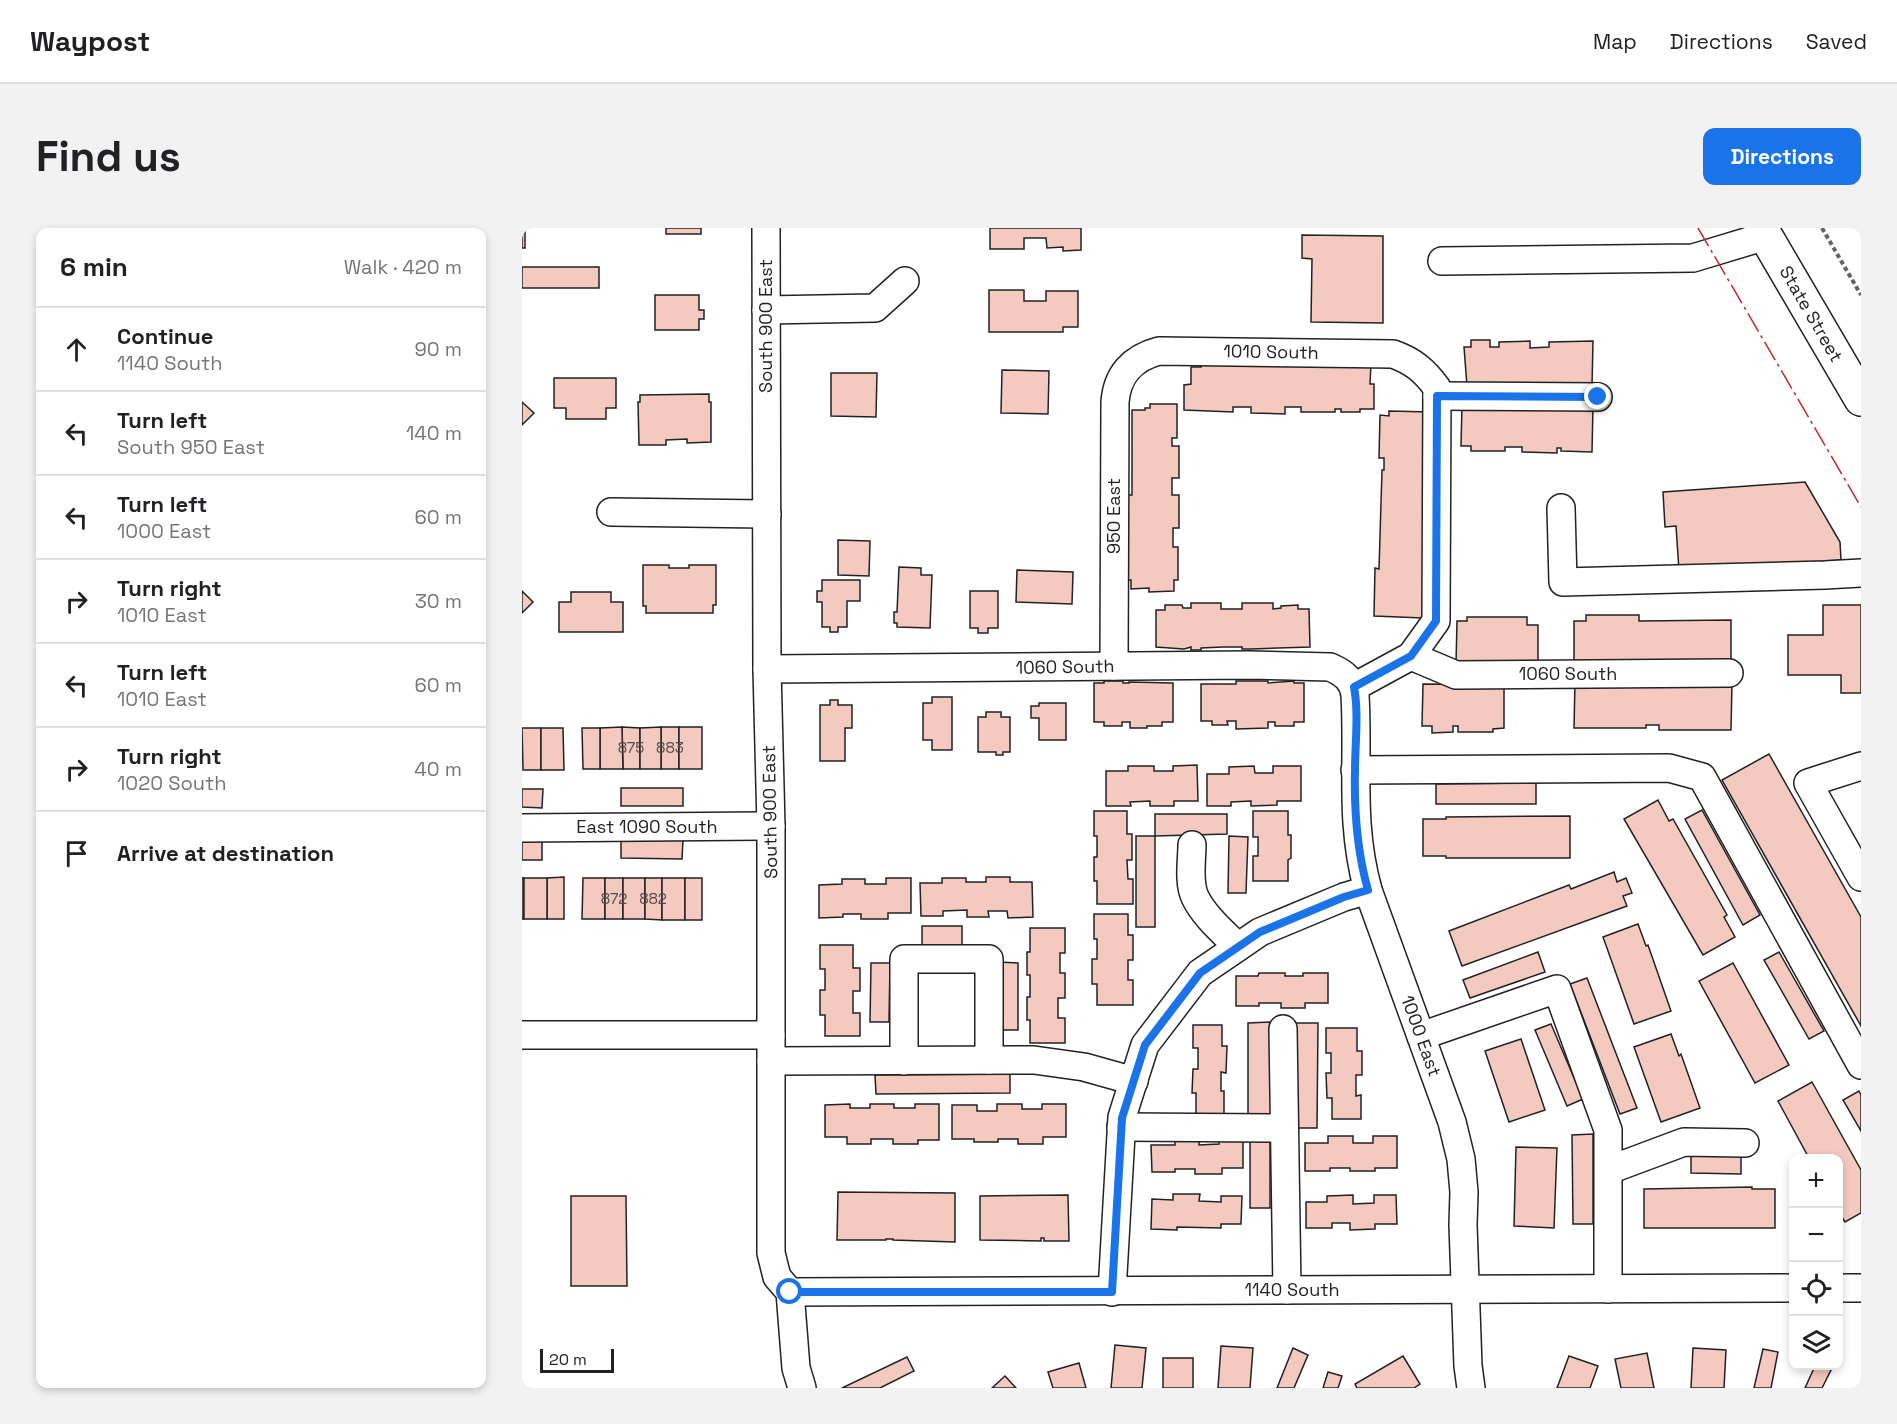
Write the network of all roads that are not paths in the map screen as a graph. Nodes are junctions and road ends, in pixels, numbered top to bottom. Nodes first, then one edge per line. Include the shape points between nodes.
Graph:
1 (766, 228) edge
2 (1763, 232) edge
3 (1442, 261) dead end
4 (905, 281) dead end
5 (766, 310) junction
6 (1126, 369) joint
7 (1437, 396) junction
8 (1598, 397) dead end
9 (1861, 399) edge
10 (1561, 508) dead end
11 (611, 512) dead end
12 (767, 514) junction
13 (1861, 573) edge
14 (1411, 656) junction
15 (1114, 666) junction
16 (767, 669) junction
17 (1729, 674) dead end
18 (1354, 687) junction
19 (1861, 766) edge
20 (1354, 770) junction
21 (771, 826) junction
22 (522, 828) edge
23 (1192, 845) dead end
24 (1861, 877) edge
25 (1368, 890) junction
26 (1238, 947) junction
27 (1283, 1029) dead end
28 (522, 1035) edge
29 (771, 1035) junction
30 (1421, 1036) junction
31 (904, 1060) junction
32 (989, 1060) junction
33 (771, 1061) junction
34 (1861, 1065) edge
35 (1134, 1081) junction
36 (1121, 1127) junction
37 (1284, 1128) junction
38 (1745, 1143) dead end
39 (1609, 1170) junction
40 (1789, 1288) edge
41 (1843, 1288) edge
42 (1861, 1288) edge
43 (1465, 1289) junction
44 (1608, 1289) junction
45 (1287, 1290) junction
46 (790, 1292) junction
47 (1112, 1292) junction
48 (802, 1388) edge
49 (1472, 1388) edge

1 - 5 street, South 900 East
2 - 3 street via 1693,258
2 - 9 main road, State Street
4 - 5 street via 874,308
5 - 12 street, South 900 East
6 - 7 street, 1010 South via 1136,360 1159,351 1393,354 1429,376
6 - 15 street, 950 East via 1114,402
7 - 8 street
7 - 14 street via 1436,621
10 - 13 street via 1563,582
11 - 12 street
12 - 16 street, South 900 East
14 - 17 street, 1060 South via 1456,675
14 - 18 street
15 - 16 street, 1060 South
15 - 18 street, 1060 South via 1330,667 1340,671
16 - 21 street, South 900 East
18 - 20 street, 1000 East
19 - 24 street via 1808,783
20 - 25 street, 1000 East via 1357,836
20 - 34 street via 1669,768 1702,777
21 - 22 street, East 1090 South
21 - 29 street, South 900 East
23 - 26 street via 1194,896
25 - 26 street via 1260,932
25 - 30 street, 1000 East
26 - 35 street via 1200,973 1145,1045
27 - 37 street
28 - 29 street
29 - 33 street, South 900 East
30 - 39 street via 1557,989 1608,1131
30 - 43 street, 1000 East via 1461,1159
31 - 32 street
31 - 32 street via 904,959 989,959
31 - 33 street
32 - 35 street via 1034,1060 1084,1067
33 - 46 street, South 900 East via 771,1253 777,1277
35 - 36 street
36 - 37 street
36 - 47 street
37 - 45 street
38 - 39 street via 1684,1142
39 - 44 street
40 - 44 street, 1140 South
41 - 42 street
43 - 44 street, 1140 South
43 - 45 street, 1140 South
43 - 49 street, 1000 East
45 - 47 street, 1140 South
46 - 47 street, 1140 South
46 - 48 street, South 900 East via 796,1368

